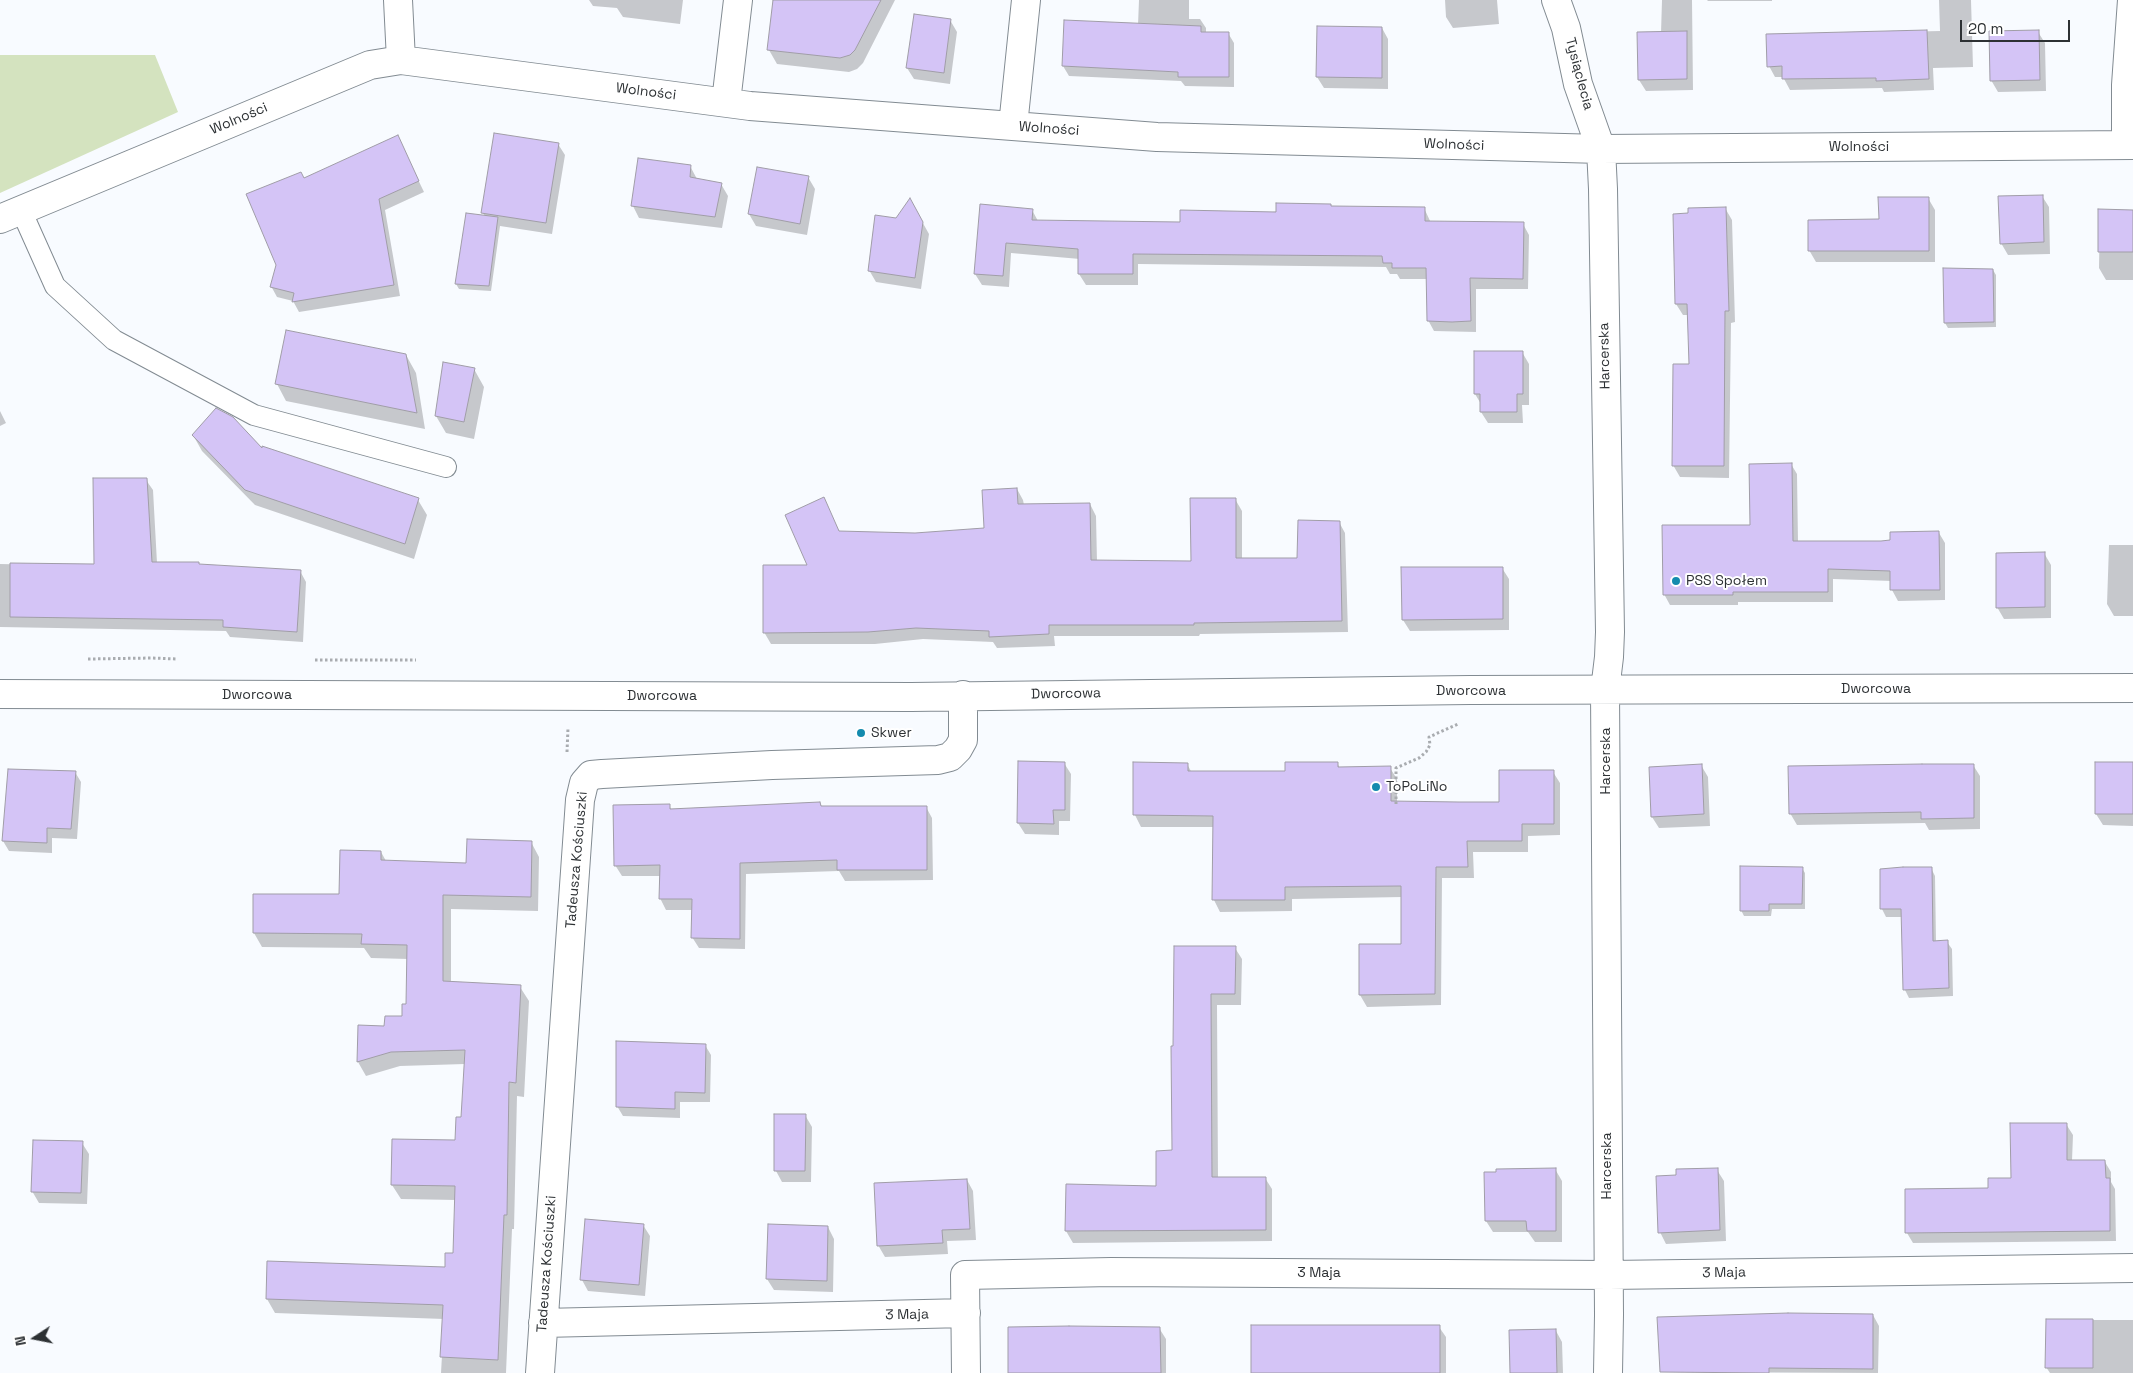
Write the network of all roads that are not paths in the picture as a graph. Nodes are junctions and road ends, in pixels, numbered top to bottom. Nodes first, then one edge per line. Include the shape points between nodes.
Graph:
1 (398, 0) edge
2 (738, 0) edge
3 (1026, 0) edge
4 (1556, 0) edge
5 (2132, 0) edge
6 (402, 60) junction
7 (726, 102) junction
8 (1014, 126) junction
9 (2130, 145) edge
10 (1601, 149) junction
11 (11, 214) edge
12 (446, 467) dead end
13 (2133, 688) edge
14 (1604, 690) junction
15 (0, 694) edge
16 (963, 696) junction
17 (2133, 1268) edge
18 (1609, 1275) junction
19 (966, 1313) junction
20 (543, 1323) junction
21 (540, 1373) edge
22 (966, 1373) edge
23 (1608, 1373) edge

1 - 6 street
2 - 7 street
3 - 8 street
4 - 10 street, Tysiąclecia via 1566,28 1578,84
5 - 9 street via 2126,85
6 - 7 street, Wolności
6 - 11 street, Wolności via 370,65
7 - 8 street, Wolności
8 - 10 street, Wolności via 1157,137
9 - 10 street, Wolności
10 - 14 street, Harcerska via 1610,632
11 - 12 lane via 55,286 114,340 254,415
13 - 14 street, Dworcowa
14 - 16 street, Dworcowa
14 - 18 street, Harcerska
15 - 16 street, Dworcowa
16 - 20 street, Tadeusza Kościuszki via 963,740 950,757 938,760 602,774 591,775 584,783 580,800
17 - 18 street, 3 Maja
18 - 19 street, 3 Maja via 1111,1272 965,1275
18 - 23 street, Harcerska
19 - 20 street, 3 Maja
19 - 22 street
20 - 21 street, Tadeusza Kościuszki

